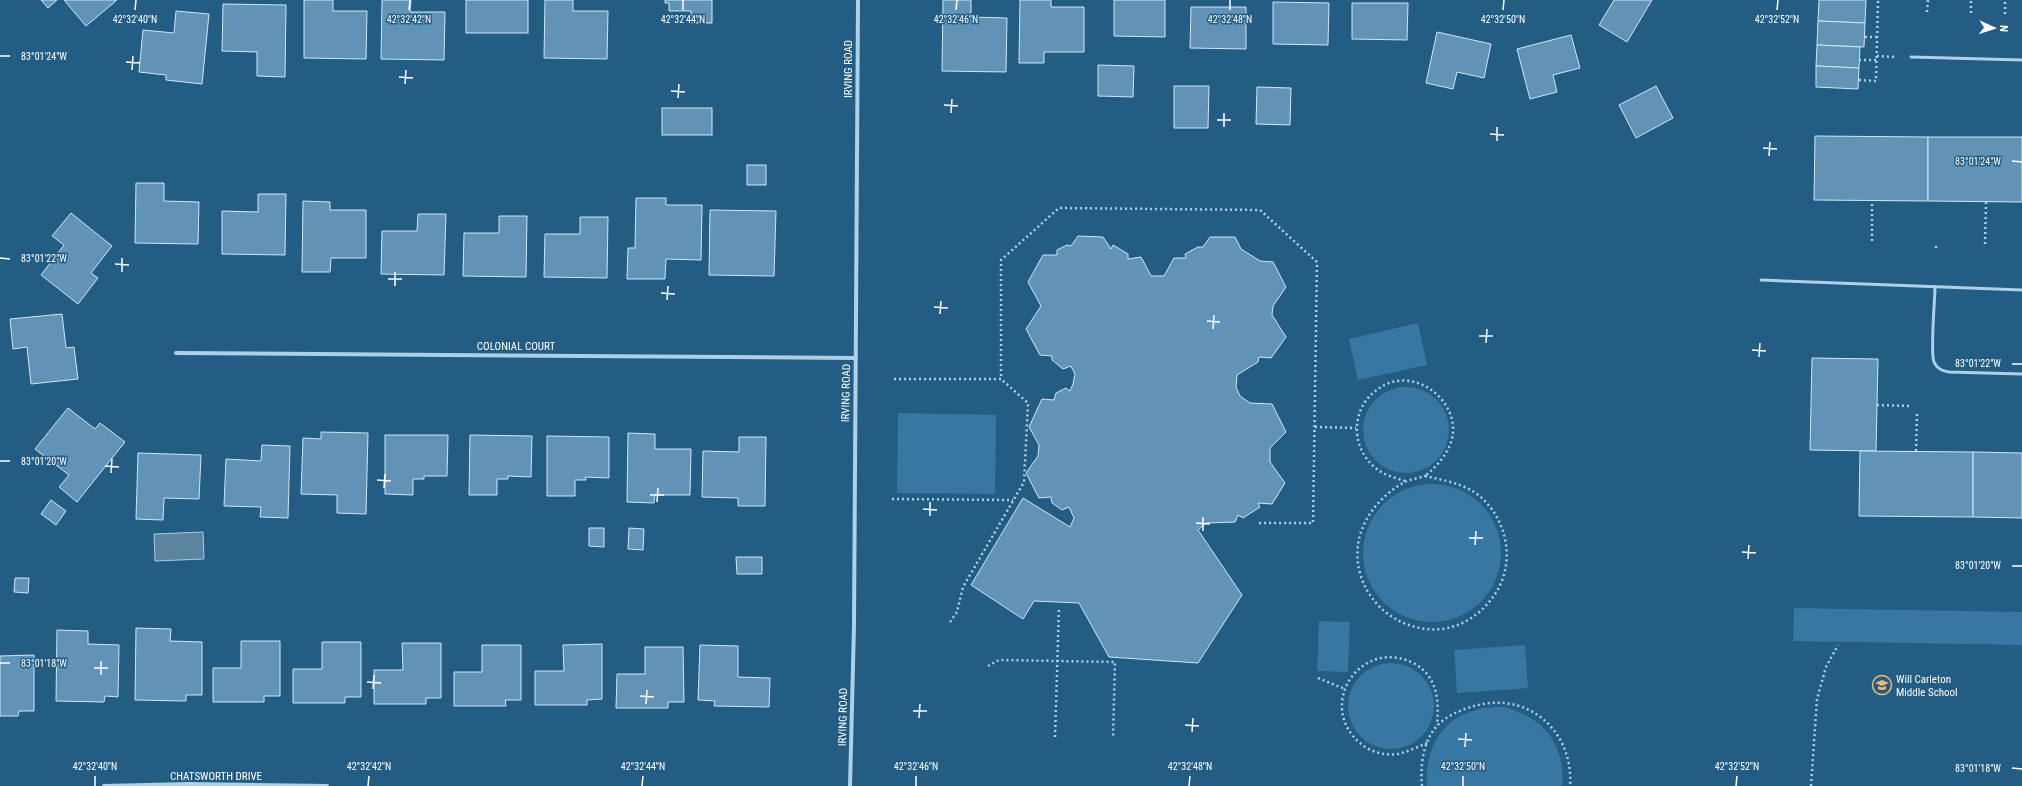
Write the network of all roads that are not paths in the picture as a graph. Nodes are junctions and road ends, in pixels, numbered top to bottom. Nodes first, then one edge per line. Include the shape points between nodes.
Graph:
1 (858, 0) edge
2 (1911, 57) dead end
3 (2022, 60) edge
4 (1760, 280) dead end
5 (1935, 287) junction
6 (2022, 290) edge
7 (176, 353) dead end
8 (856, 358) junction
9 (2022, 374) edge
10 (104, 786) edge
11 (327, 786) edge
12 (850, 786) edge

1 - 8 street, IRVING ROAD
2 - 3 lane
4 - 5 lane
5 - 6 lane
5 - 9 lane via 1932,355 1936,366 1949,372
7 - 8 street, COLONIAL COURT
8 - 12 street, IRVING ROAD
10 - 11 street, CHATSWORTH DRIVE

